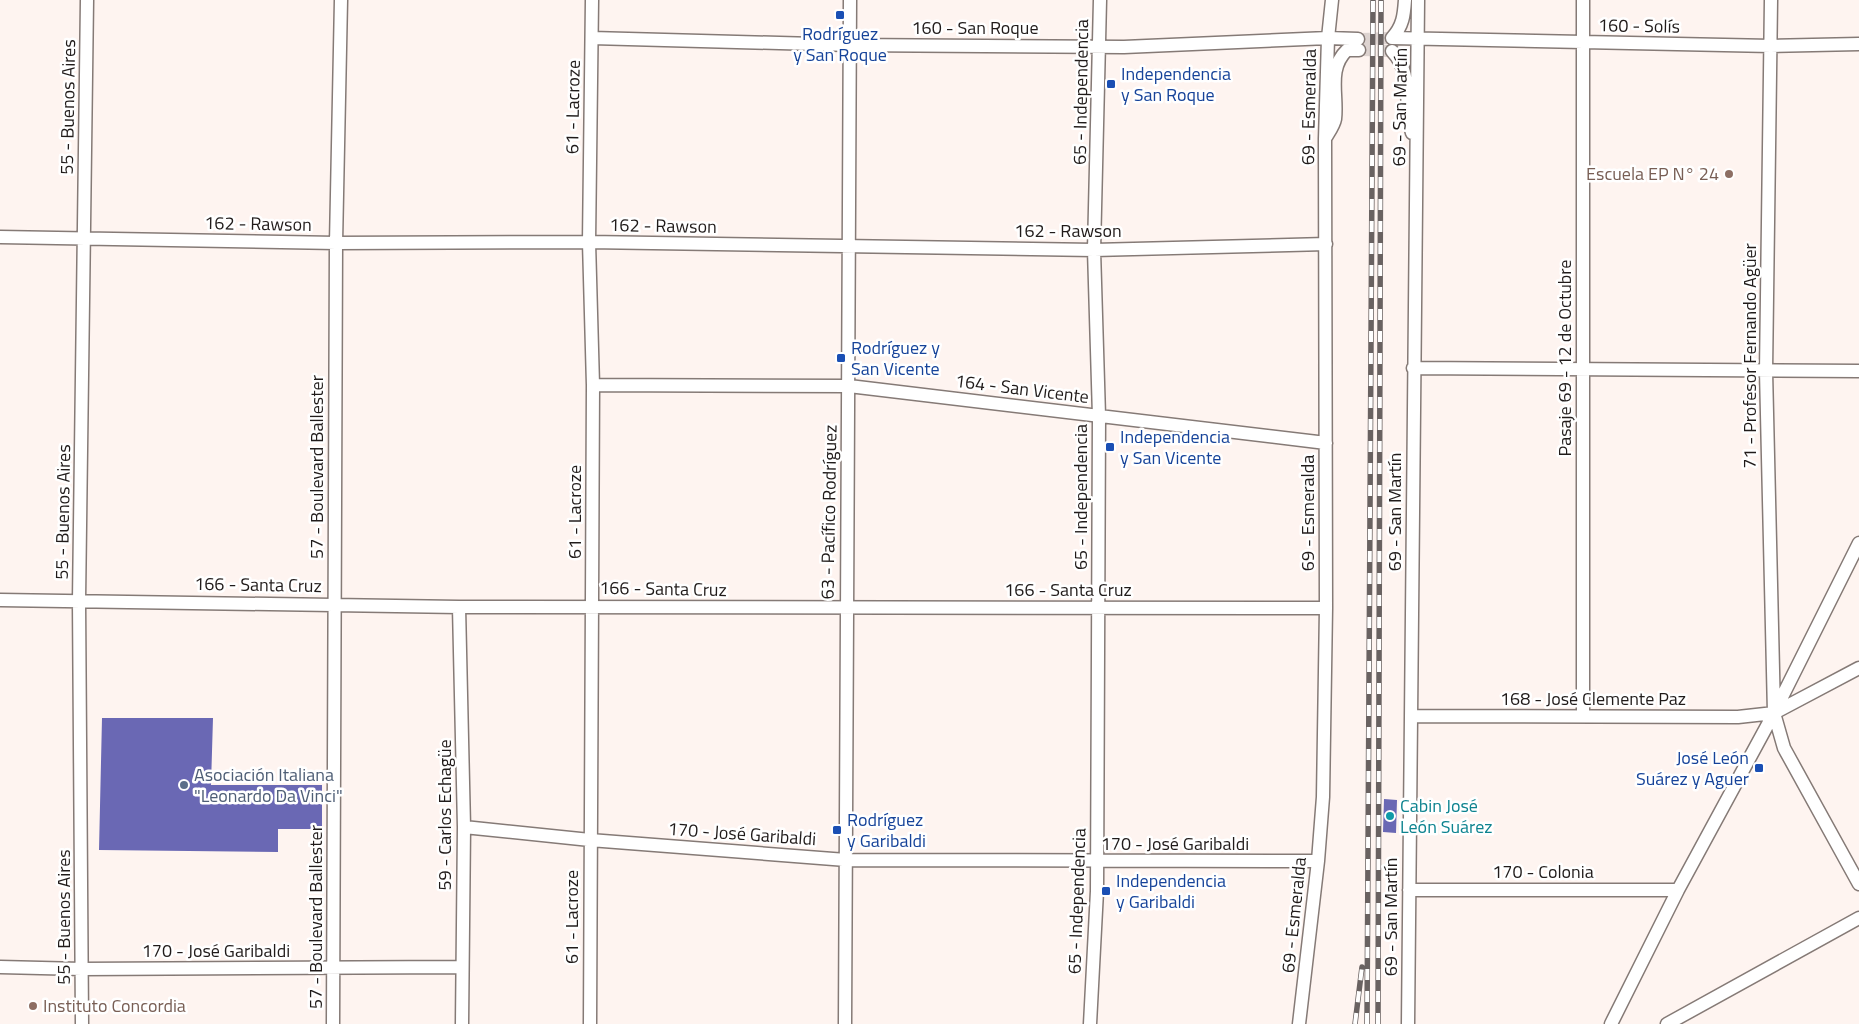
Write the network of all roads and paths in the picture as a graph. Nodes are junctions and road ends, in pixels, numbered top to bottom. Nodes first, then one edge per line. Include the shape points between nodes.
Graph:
1 (87, 0) edge
2 (341, 0) edge
3 (592, 0) edge
4 (850, 0) edge
5 (1100, 0) edge
6 (1332, 0) edge
7 (1405, 0) edge
8 (1418, 0) edge
9 (1583, 0) edge
10 (1771, 0) edge
11 (1418, 36) junction
12 (592, 38) junction
13 (1328, 38) junction
14 (1583, 42) junction
15 (1859, 44) edge
16 (850, 45) junction
17 (1100, 46) junction
18 (1771, 46) junction
19 (1392, 51) dead end
20 (1324, 139) junction
21 (1417, 148) junction
22 (0, 237) edge
23 (83, 238) junction
24 (589, 242) junction
25 (336, 243) junction
26 (1326, 244) junction
27 (848, 247) junction
28 (1094, 250) junction
29 (1582, 367) junction
30 (1413, 368) junction
31 (1766, 371) junction
32 (1859, 371) edge
33 (593, 385) junction
34 (849, 386) junction
35 (1099, 416) junction
36 (1326, 444) junction
37 (1859, 542) edge
38 (0, 600) edge
39 (80, 601) junction
40 (334, 604) junction
41 (592, 606) junction
42 (459, 607) junction
43 (1098, 608) junction
44 (1326, 608) junction
45 (845, 609) junction
46 (1859, 668) edge
47 (1774, 713) junction
48 (1411, 716) junction
49 (1583, 716) junction
50 (464, 827) junction
51 (590, 840) junction
52 (846, 860) junction
53 (1097, 861) junction
54 (1318, 861) junction
55 (1859, 884) edge
56 (1408, 890) junction
57 (1678, 890) junction
58 (1859, 918) edge
59 (0, 967) edge
60 (461, 967) junction
61 (82, 969) junction
62 (334, 969) junction
63 (82, 1024) edge
64 (333, 1024) edge
65 (462, 1024) edge
66 (590, 1024) edge
67 (845, 1024) edge
68 (1090, 1024) edge
69 (1299, 1024) edge
70 (1408, 1024) edge
71 (1611, 1024) edge
72 (1667, 1024) edge

1 - 23 street, 55 - Buenos Aires
2 - 25 street, 57 - Boulevard Ballester
3 - 12 street, 61 - Lacroze
4 - 16 street, 63 - Pacífico Rodríguez
5 - 17 street, 65 - Independencia
6 - 13 street, 69 - Esmeralda
7 - 11 street, 160 - Solís via 1400,29 1392,38
8 - 11 street, 69 - San Martín
9 - 14 street, Pasaje 69 - 12 de Octubre
10 - 18 street, 71 - Profesor Fernando Agüer
11 - 14 street, 160 - Solís
11 - 21 street, 69 - San Martín
12 - 16 street, 160 - San Roque
12 - 24 street, 61 - Lacroze
13 - 17 street, 160 - San Roque
13 - 20 street, 69 - Esmeralda
13 - 20 street, 160 - San Roque via 1359,44 1338,58 1334,71 1335,121
14 - 18 street, 160 - Solís
14 - 29 street, Pasaje 69 - 12 de Octubre
15 - 18 street, 160 - Solís
16 - 17 street, 160 - San Roque
16 - 27 street, 63 - Pacífico Rodríguez
17 - 28 street, 65 - Independencia
18 - 31 street, 71 - Profesor Fernando Agüer
19 - 21 street via 1401,60 1407,83 1409,124
20 - 26 street, 69 - Esmeralda
21 - 30 street, 69 - San Martín
22 - 23 street, 162 - Rawson
23 - 25 street, 162 - Rawson
23 - 39 street, 55 - Buenos Aires
24 - 25 street, 162 - Rawson
24 - 27 street, 162 - Rawson
24 - 33 street, 61 - Lacroze
25 - 40 street, 57 - Boulevard Ballester
26 - 28 street, 162 - Rawson
26 - 36 street, 69 - Esmeralda
27 - 28 street, 162 - Rawson
27 - 34 street, 63 - Pacífico Rodríguez
28 - 35 street, 65 - Independencia
29 - 30 street
29 - 31 street
29 - 49 street, Pasaje 69 - 12 de Octubre
30 - 48 street, 69 - San Martín
31 - 32 street
31 - 47 street, 71 - Profesor Fernando Agüer
33 - 34 street, 164 - San Vicente
33 - 41 street, 61 - Lacroze
34 - 35 street, 164 - San Vicente
34 - 45 street, 63 - Pacífico Rodríguez
35 - 36 street, 164 - San Vicente
35 - 43 street, 65 - Independencia
36 - 44 street, 69 - Esmeralda
37 - 47 street
38 - 39 street, 166 - Santa Cruz
39 - 40 street, 166 - Santa Cruz
39 - 61 street, 55 - Buenos Aires
40 - 42 street, 166 - Santa Cruz
40 - 62 street, 57 - Boulevard Ballester
41 - 42 street, 166 - Santa Cruz
41 - 45 street, 166 - Santa Cruz
41 - 51 street, 61 - Lacroze
42 - 50 street, 59 - Carlos Echagüe
43 - 44 street, 166 - Santa Cruz
43 - 45 street, 166 - Santa Cruz
43 - 53 street, 65 - Independencia
44 - 54 street, 69 - Esmeralda via 1323,797
45 - 52 street, 63 - Pacífico Rodríguez
46 - 47 street
47 - 49 street, 168 - José Clemente Paz via 1738,717
47 - 55 street, 71 - Profesor Fernando Agüer via 1784,748
47 - 57 street
48 - 49 street, 168 - José Clemente Paz
48 - 56 street, 69 - San Martín
50 - 51 street, 170 - José Garibaldi
50 - 60 street, 59 - Carlos Echagüe
51 - 52 street, 170 - José Garibaldi
51 - 66 street, 61 - Lacroze
52 - 53 street, 170 - José Garibaldi
52 - 67 street, 63 - Pacífico Rodríguez
53 - 54 street, 170 - José Garibaldi
53 - 68 street, 65 - Independencia
54 - 69 street, 69 - Esmeralda
56 - 57 street, 170 - Colonia
56 - 70 street, 69 - San Martín
57 - 71 street
58 - 72 street
59 - 61 street, 170 - José Garibaldi
60 - 62 street, 170 - José Garibaldi
60 - 65 street, 59 - Carlos Echagüe
61 - 62 street, 170 - José Garibaldi
61 - 63 street, 55 - Buenos Aires
62 - 64 street, 57 - Boulevard Ballester

